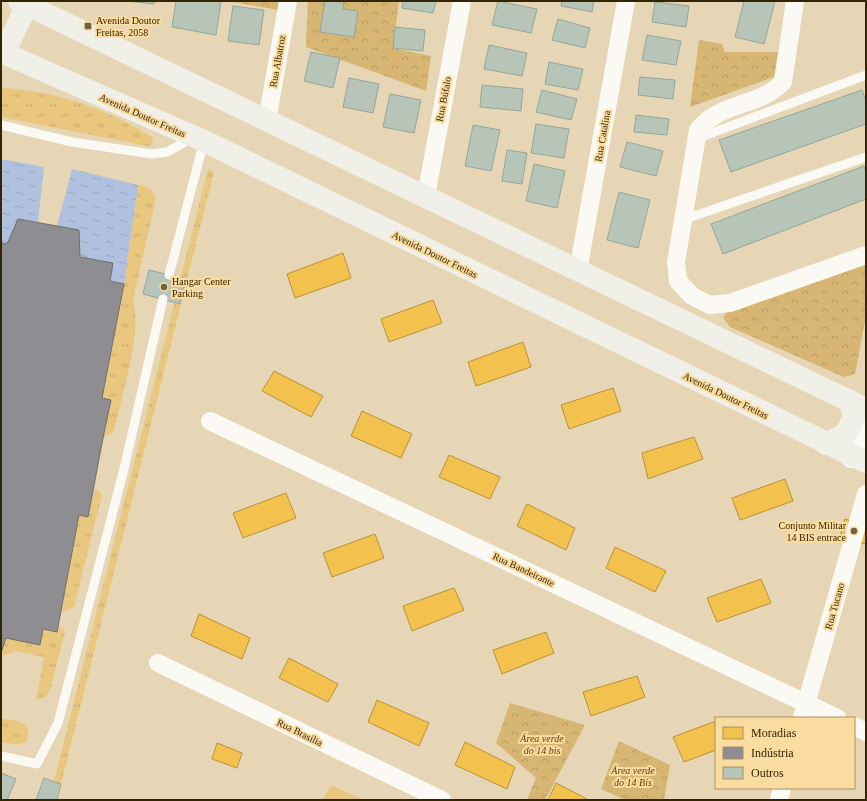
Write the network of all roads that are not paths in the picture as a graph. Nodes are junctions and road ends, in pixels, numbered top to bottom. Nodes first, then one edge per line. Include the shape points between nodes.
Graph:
1 (288, 1) edge
2 (462, 1) edge
3 (626, 1) edge
4 (795, 1) edge
5 (26, 3) edge
6 (2, 53) edge
7 (866, 74) edge
8 (267, 121) junction
9 (1, 125) edge
10 (199, 139) junction
11 (696, 139) junction
12 (866, 157) edge
13 (426, 196) junction
14 (682, 220) junction
15 (866, 255) edge
16 (578, 271) junction
17 (169, 275) dead end
18 (163, 299) dead end
19 (858, 405) edge
20 (866, 415) edge
21 (210, 421) dead end
22 (826, 444) junction
23 (859, 460) edge
24 (866, 494) edge
25 (158, 663) dead end
26 (805, 710) edge
27 (833, 717) edge
28 (855, 726) edge
29 (866, 732) edge
30 (1, 756) edge
31 (782, 789) edge
32 (442, 800) edge
33 (779, 800) edge

1 - 8 street, Rua Albatroz
2 - 13 street, Rua Búfalo
3 - 16 street, Rua Catalina
4 - 11 street via 783,82 775,90 718,113 705,121 698,130
5 - 6 main road
5 - 8 main road
6 - 10 main road, Avenida Doutor Freitas
7 - 11 lane
8 - 13 main road
9 - 10 lane via 72,142 152,154 167,152
10 - 17 lane
10 - 22 main road, Avenida Doutor Freitas
11 - 14 street
12 - 14 lane
13 - 16 main road
14 - 15 street via 676,262 678,281 692,296 710,305 730,303
16 - 19 main road
18 - 30 lane via 122,477 58,723 37,764
19 - 22 main road via 845,434
20 - 23 street
21 - 26 street, Rua Bandeirante
22 - 23 main road, Avenida Doutor Freitas
24 - 26 street, Rua Tucano
25 - 32 street, Rua Brasília
26 - 27 street, Rua Bandeirante
28 - 29 street
31 - 33 street

